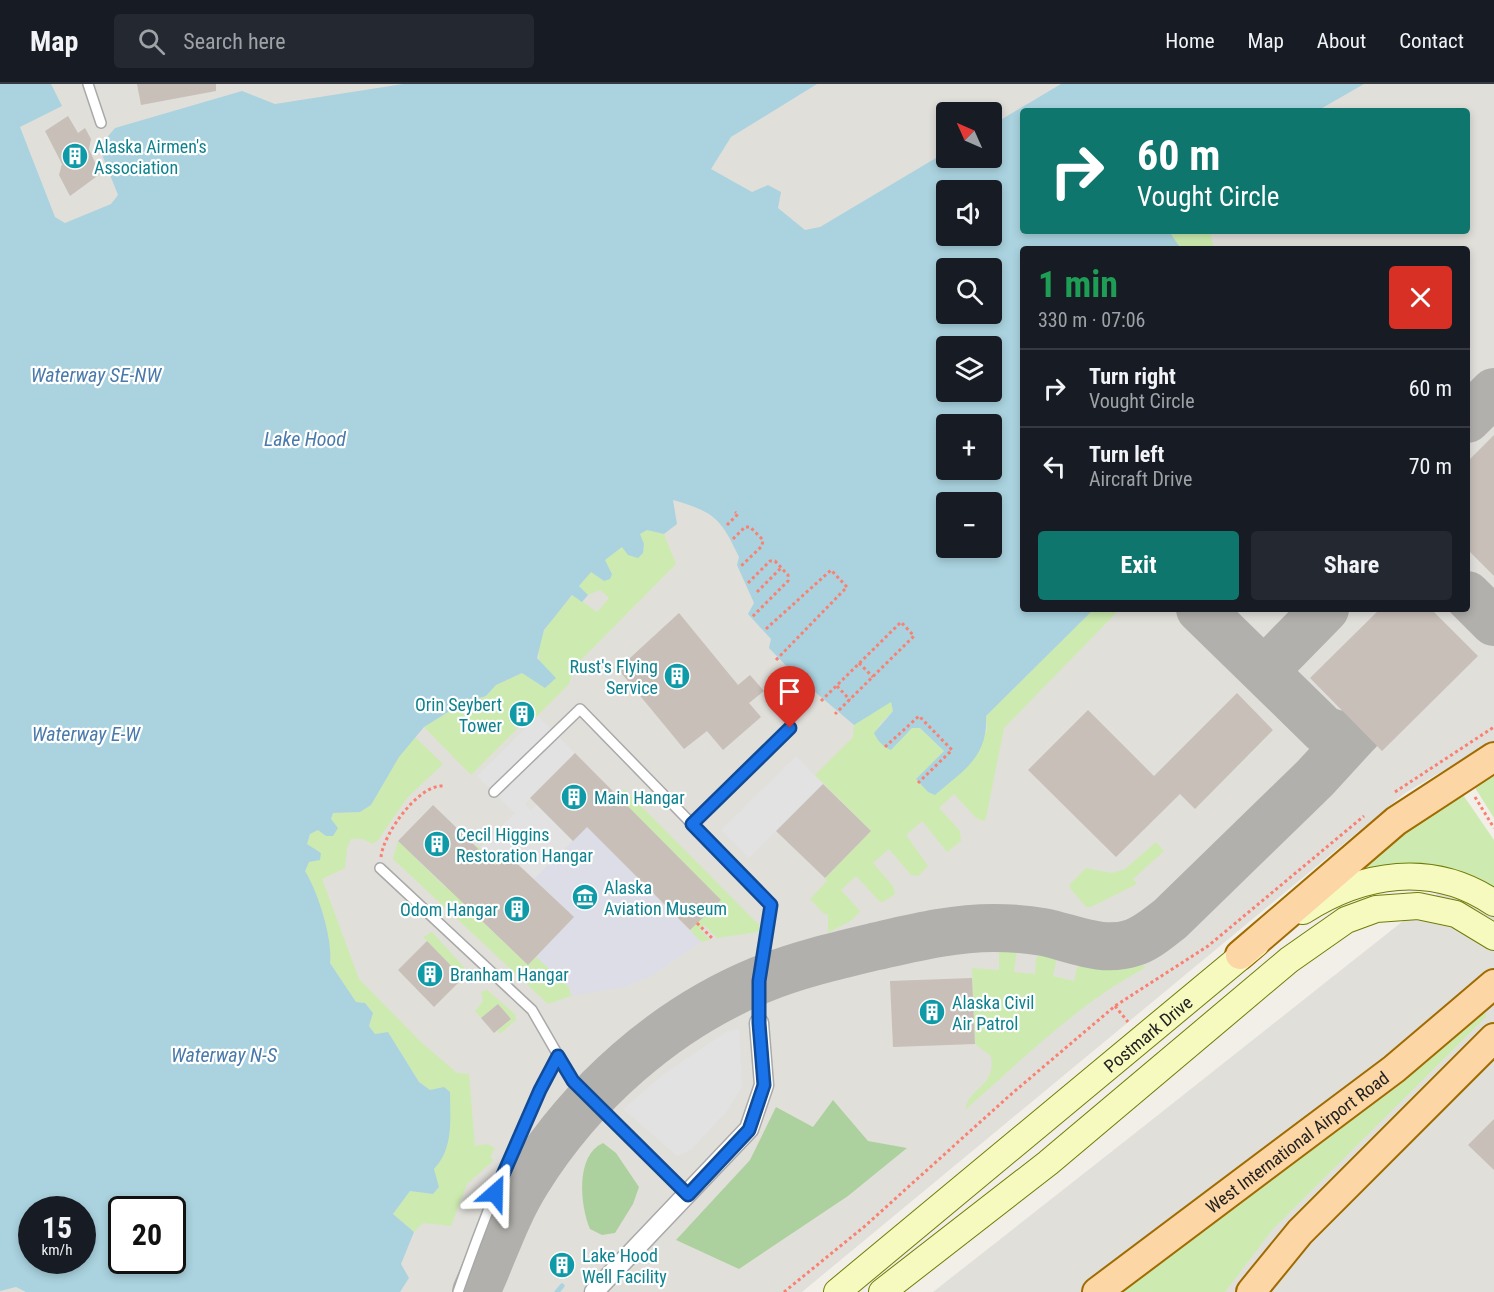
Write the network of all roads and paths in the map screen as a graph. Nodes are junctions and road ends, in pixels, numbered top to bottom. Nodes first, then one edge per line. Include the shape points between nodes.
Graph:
1 (88, 84) edge
2 (101, 123) dead end
3 (735, 512) dead end
4 (727, 525) dead end
5 (734, 539) dead end
6 (740, 567) dead end
7 (782, 568) junction
8 (748, 582) dead end
9 (757, 592) dead end
10 (751, 618) dead end
11 (766, 629) dead end
12 (776, 660) dead end
13 (859, 663) junction
14 (873, 677) junction
15 (837, 686) junction
16 (850, 700) junction
17 (821, 701) dead end
18 (835, 714) dead end
19 (1494, 727) edge
20 (790, 728) dead end
21 (885, 747) dead end
22 (1494, 757) edge
23 (918, 783) dead end
24 (443, 786) dead end
25 (494, 792) dead end
26 (1388, 797) dead end
27 (1371, 810) dead end
28 (692, 824) junction
29 (380, 868) joint
30 (1494, 903) edge
31 (697, 923) dead end
32 (1494, 937) edge
33 (713, 939) dead end
34 (1240, 955) junction
35 (1494, 984) edge
36 (1115, 1006) junction
37 (1128, 1022) dead end
38 (759, 1023) joint
39 (1494, 1038) edge
40 (558, 1056) junction
41 (688, 1195) junction
42 (458, 1292) edge
43 (594, 1292) edge
44 (784, 1292) edge
45 (837, 1292) edge
46 (882, 1292) edge
47 (1096, 1292) edge
48 (1251, 1292) edge

1 - 2 lane
3 - 4 path via 738,514
5 - 6 path via 750,527 763,540 762,546
7 - 8 path via 770,561
7 - 9 path
7 - 10 path via 788,581
11 - 12 path via 831,570 847,588
13 - 14 path
13 - 14 path via 901,622 915,636
13 - 15 path
14 - 16 path
15 - 16 path
15 - 17 path
16 - 18 path
19 - 26 path
20 - 28 lane
21 - 23 path via 919,716 952,750
22 - 34 main road via 1396,821
24 - 29 path via 418,797 399,819 385,843
25 - 28 lane via 580,709
27 - 36 path via 1208,946
28 - 38 lane via 771,905 759,981
29 - 40 lane via 532,1010
30 - 34 street, Postmark Drive via 1469,889 1439,880 1406,876 1367,881 1325,898
31 - 33 path
32 - 46 street, Postmark Drive via 1456,914 1424,907 1376,909 1346,920 1289,960 1048,1163
34 - 45 street, Postmark Drive
35 - 47 main road, West International Airport Road via 1394,1070
36 - 37 path
36 - 44 path via 865,1226
38 - 41 street via 764,1085 749,1130
39 - 48 main road via 1300,1232
40 - 41 lane via 573,1081
40 - 42 lane via 487,1210
41 - 43 street

